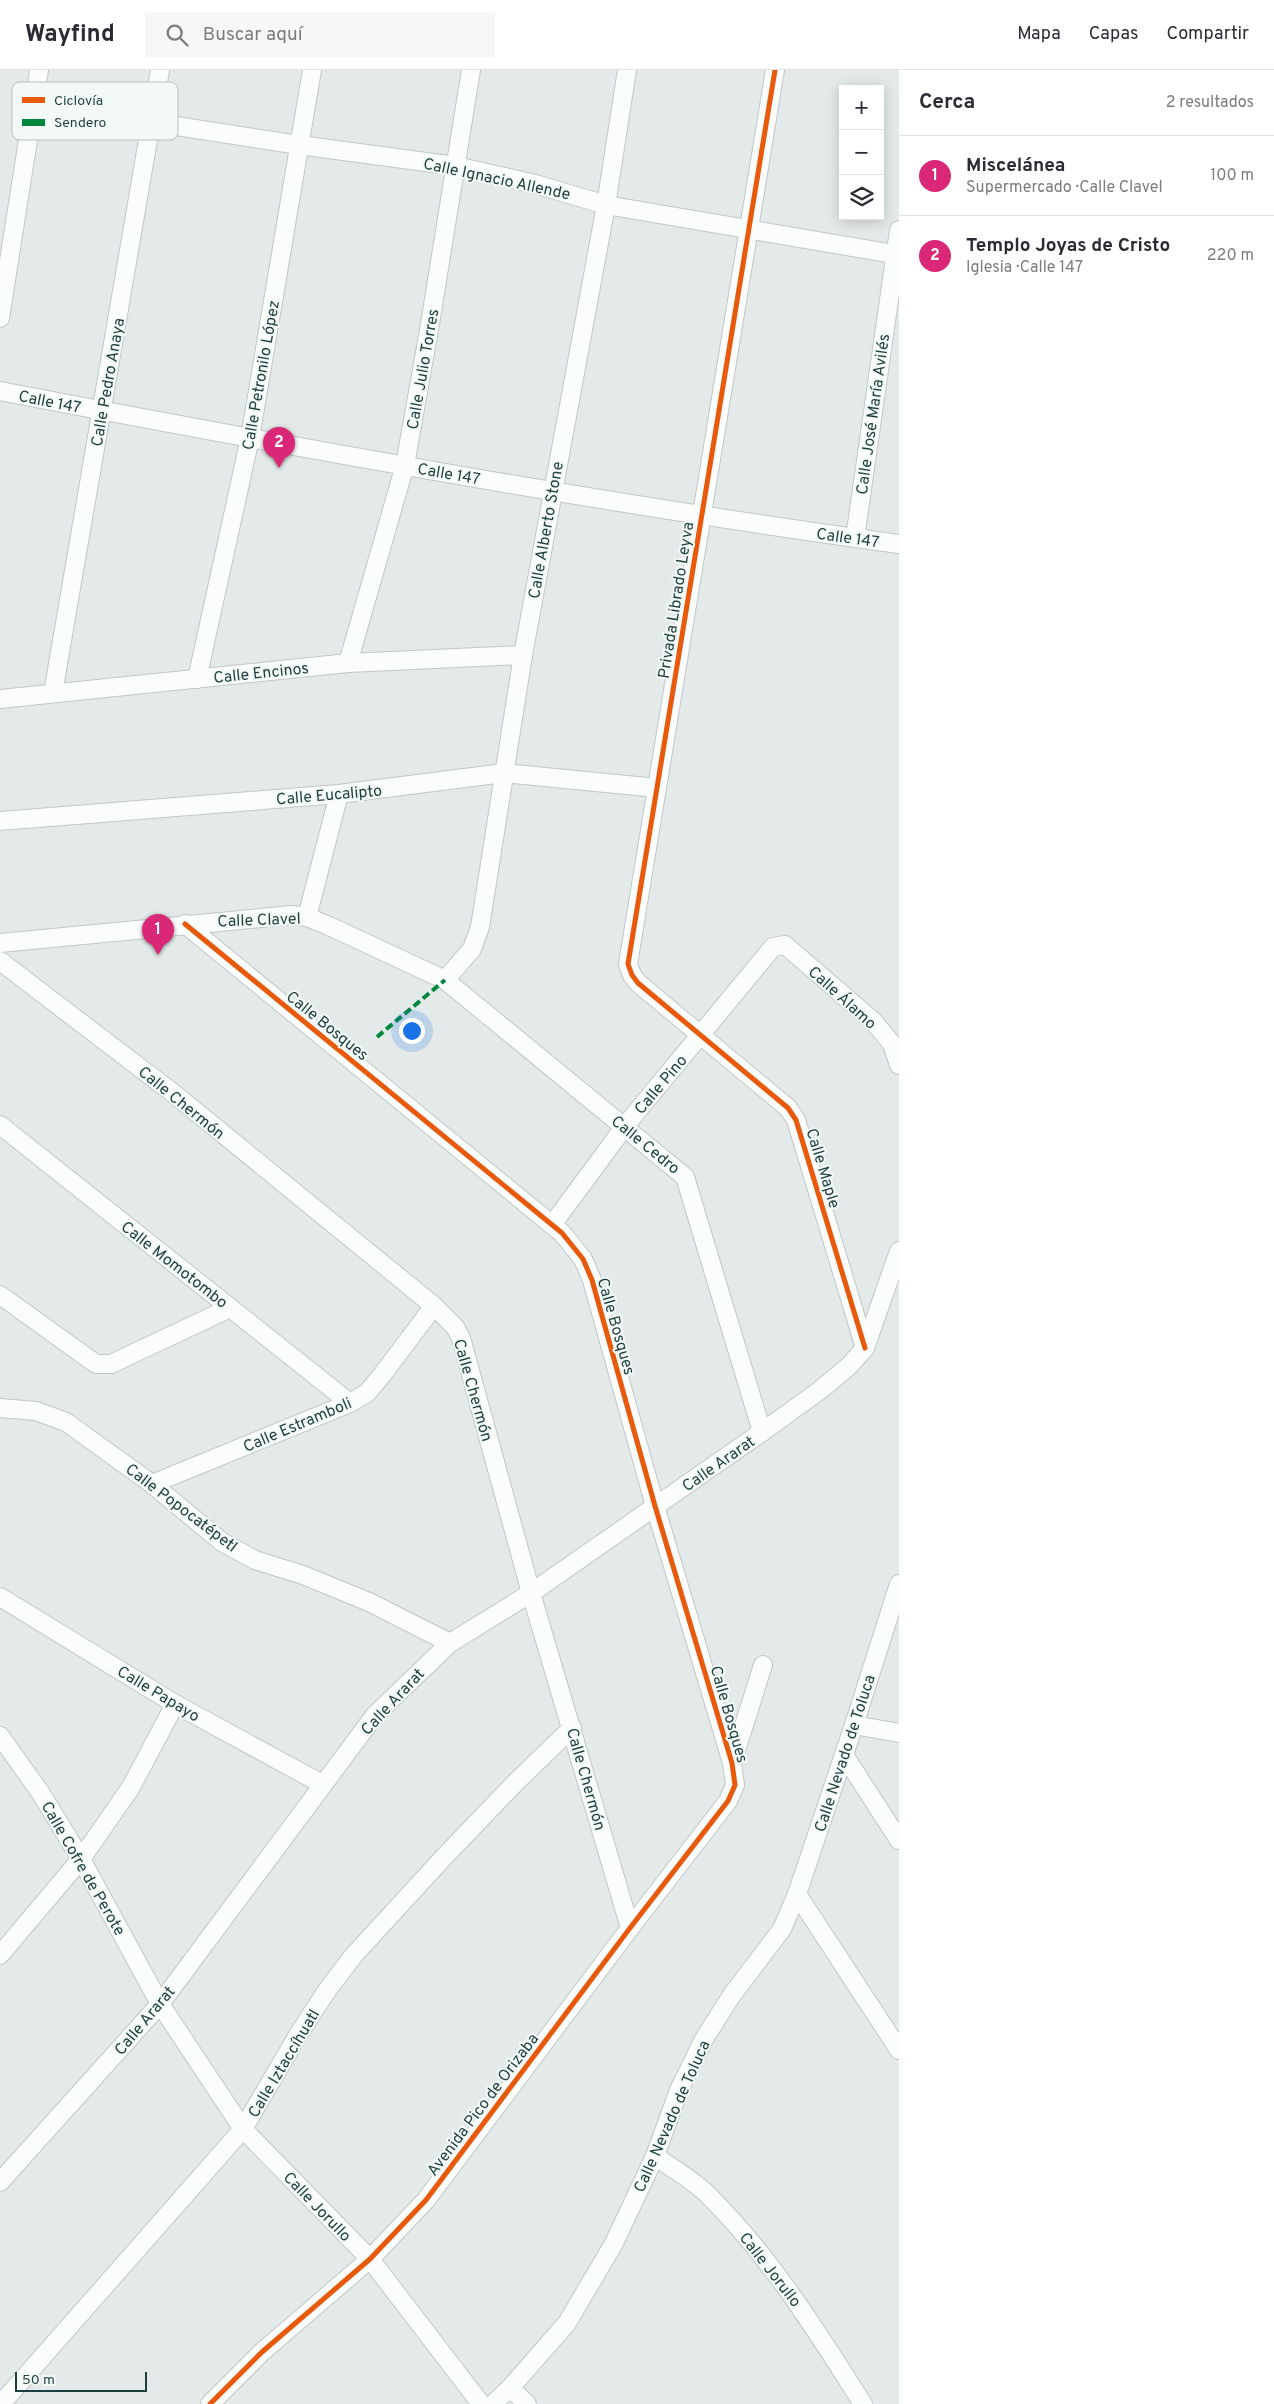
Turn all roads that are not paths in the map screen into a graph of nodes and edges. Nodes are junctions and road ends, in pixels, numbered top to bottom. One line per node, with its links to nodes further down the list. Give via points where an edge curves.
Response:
1 (312, 70): 8 (street, Calle Petronilo López)
2 (471, 70): 9 (street, Calle Julio Torres)
3 (627, 70): 10 (street, Calle Alberto Stone)
4 (775, 70): 11 (street, Privada Librado Leyva)
5 (178, 126): 8 (street, Calle Ignacio Allende)
6 (28, 140): 14 (street)
7 (148, 140): 16 (street, Calle Pedro Anaya)
8 (299, 145): 9 (street, Calle Ignacio Allende); 17 (street, Calle Petronilo López)
9 (456, 166): 10 (street, Calle Ignacio Allende); 18 (street, Calle Julio Torres)
10 (606, 205): 11 (street, Calle Ignacio Allende); 19 (street, Calle Alberto Stone)
11 (749, 228): 13 (street, Calle Ignacio Allende); 20 (street, Privada Librado Leyva)
12 (899, 230): 13 (street, Calle José María Avilés)
13 (896, 255): 21 (street, Calle José María Avilés)
14 (0, 318)
15 (0, 392): 16 (street, Calle 147)
16 (102, 410): 17 (street, Calle 147); 26 (street, Calle Pedro Anaya)
17 (250, 438): 18 (street, Calle 147); 25 (street, Calle Petronilo López)
18 (404, 465): 19 (street, Calle 147); 24 (street, Calle Julio Torres)
19 (552, 491): 20 (street, Calle 147); 23 (street, Calle Alberto Stone)
20 (702, 516): 21 (street, Calle 147); 29 (street, Privada Librado Leyva)
21 (854, 538): 22 (street, Calle 147)
22 (899, 544)
23 (523, 655): 24 (street, Calle Encinos); 28 (street, Calle Alberto Stone)
24 (348, 663): 25 (street, Calle Encinos)
25 (197, 678): 26 (street, Calle Encinos)
26 (52, 693): 27 (street, Calle Encinos)
27 (0, 699)
28 (504, 773): 29 (street, Calle Eucalipto); 30 (street, Calle Eucalipto); 38 (street, Calle Alberto Stone, via 480,927 472,950)
29 (657, 788): 37 (street, Privada Librado Leyva, via 628,964)
30 (339, 794): 31 (street, Calle Eucalipto); 32 (street)
31 (0, 821)
32 (307, 917): 33 (street, Calle Clavel, via 292,915); 38 (street, Calle Clavel)
33 (186, 924): 34 (street, Calle Clavel); 43 (street, Calle Bosques)
34 (0, 943)
35 (773, 946): 39 (street, Calle Pino); 40 (street, Calle Álamo, via 785,945 873,1021 892,1044)
36 (0, 961): 46 (street, Calle Chermón, via 172,1093)
37 (632, 975): 39 (street, Calle Maple)
38 (445, 980): 42 (street, Calle Cedro)
39 (700, 1034): 42 (street, Calle Pino); 48 (street, Calle Maple, via 788,1108 796,1120)
40 (899, 1065)
41 (0, 1126): 47 (street, Calle Momotombo)
42 (625, 1126): 43 (street, Calle Pino); 51 (street, Calle Cedro, via 685,1176)
43 (552, 1224): 53 (street, Calle Bosques, via 574,1245 592,1280)
44 (899, 1250): 48 (street)
45 (0, 1295): 47 (street, via 96,1364 111,1364)
46 (434, 1306): 49 (street, Calle Estramboli, via 367,1393); 55 (street, Calle Chermón, via 455,1327 461,1338)
47 (230, 1308): 49 (street, Calle Momotombo)
48 (865, 1348): 51 (street, Calle Ararat, via 819,1391)
49 (350, 1403): 52 (street, Calle Estramboli)
50 (0, 1408): 52 (street, Calle Popocatépetl, via 36,1411 66,1422)
51 (762, 1432): 53 (street, Calle Ararat)
52 (152, 1484): 57 (street, Calle Popocatépetl, via 222,1542 256,1560 369,1602)
53 (655, 1506): 55 (street, Calle Ararat); 65 (street, Calle Bosques)
54 (899, 1584): 60 (street, Calle Nevado de Toluca)
55 (531, 1592): 57 (street, Calle Ararat); 61 (street, Calle Chermón)
56 (0, 1597): 59 (street, Calle Papayo)
57 (450, 1643): 66 (street, Calle Ararat, via 375,1715)
58 (763, 1665): 65 (street)
59 (175, 1704): 66 (street, Calle Papayo); 69 (street, via 131,1787)
60 (854, 1726): 62 (street); 64 (street, Calle Nevado de Toluca)
61 (572, 1728): 71 (street, Calle Chermón); 75 (street, Calle Iztaccíhuatl, via 450,1850 354,1954 298,2035)
62 (899, 1733)
63 (0, 1736): 69 (street, Calle Cofre de Perote, via 40,1792)
64 (844, 1755): 68 (street); 70 (street, Calle Nevado de Toluca)
65 (732, 1763): 67 (street, Calle Bosques)
66 (322, 1784): 73 (street, Calle Ararat)
67 (735, 1785): 71 (street, Avenida Pico de Orizaba, via 728,1801)
68 (899, 1840)
69 (81, 1859): 72 (street); 73 (street, Calle Cofre de Perote)
70 (797, 1894): 74 (street); 76 (street, Calle Nevado de Toluca, via 782,1929 732,1995 704,2039 679,2090)
71 (630, 1928): 78 (street, Avenida Pico de Orizaba, via 426,2200)
72 (0, 1955)
73 (160, 2004): 75 (street, Calle Jorullo); 77 (street, Calle Ararat)
74 (899, 2050)
75 (243, 2129): 78 (street, Calle Jorullo); 80 (street, Calle Iztaccíhuatl)
76 (654, 2156): 79 (street, Calle Nevado de Toluca, via 613,2245 567,2323); 85 (street, Calle Jorullo, via 706,2192 752,2244 800,2304)
77 (0, 2182)
78 (370, 2258): 81 (street, Avenida Pico de Orizaba, via 262,2352); 82 (street, Calle Jorullo)
79 (510, 2388): 83 (street, Calle Nevado de Toluca); 84 (street)
80 (1, 2404)
81 (210, 2404)
82 (481, 2404)
83 (492, 2404)
84 (527, 2404)
85 (863, 2404)

